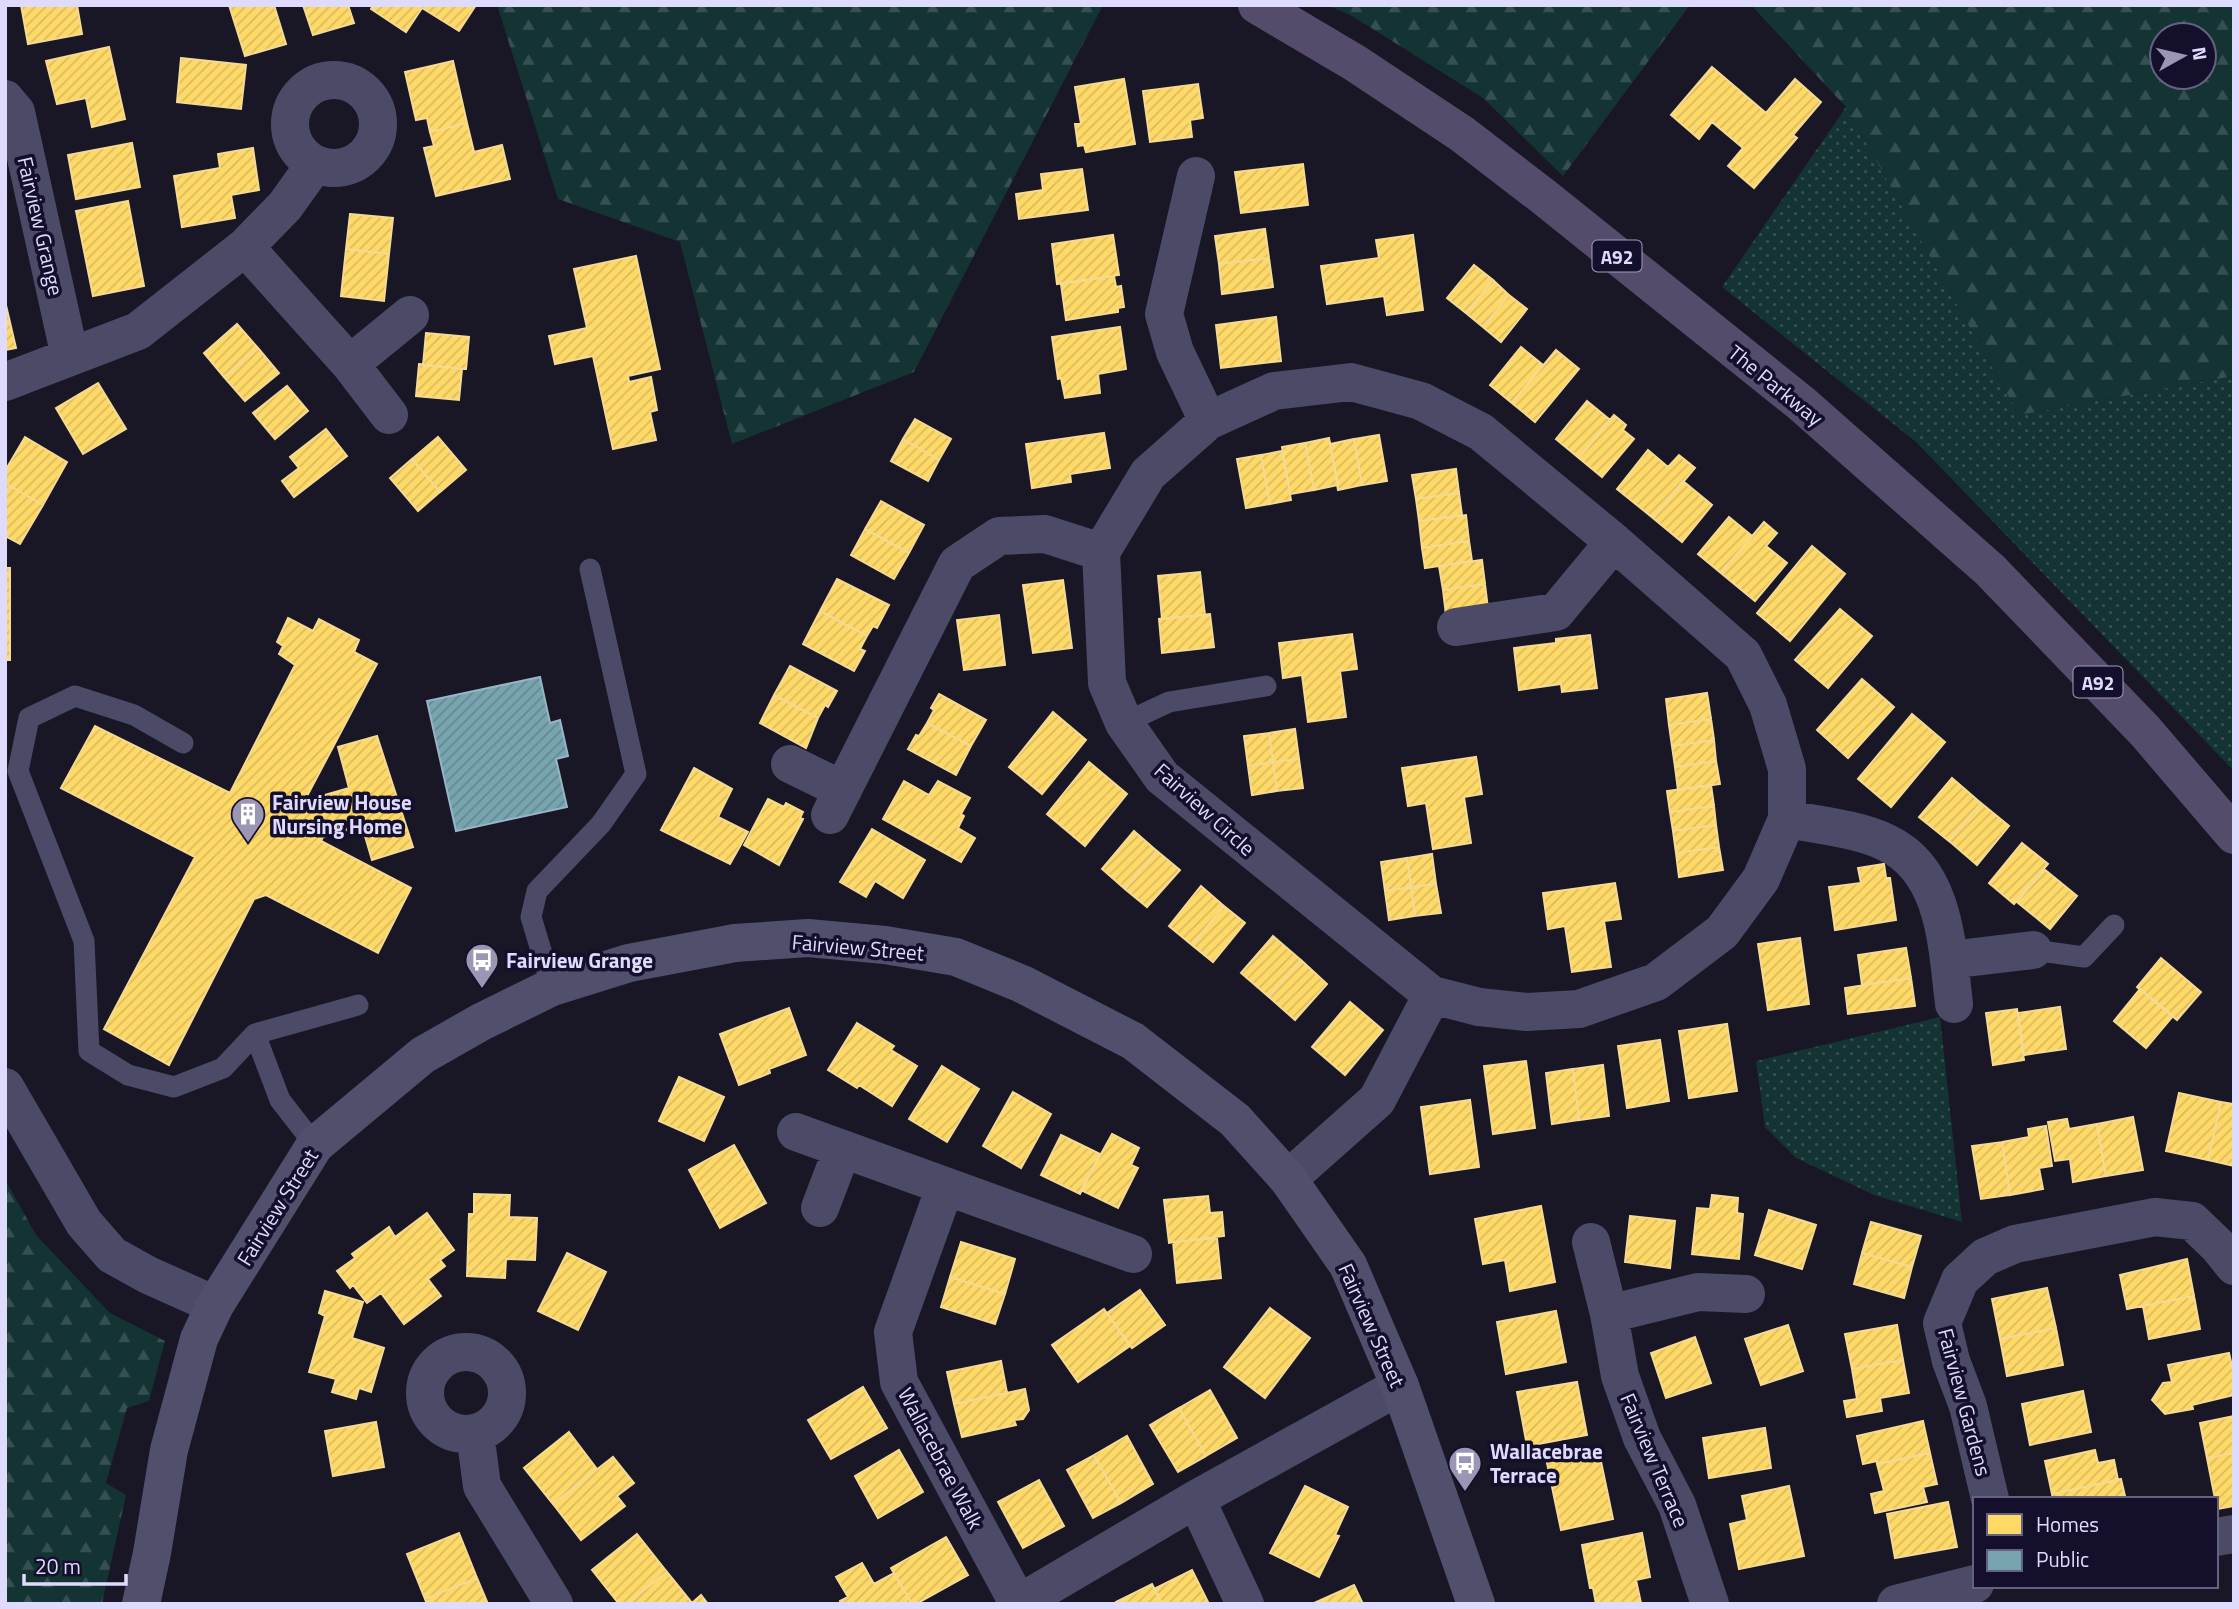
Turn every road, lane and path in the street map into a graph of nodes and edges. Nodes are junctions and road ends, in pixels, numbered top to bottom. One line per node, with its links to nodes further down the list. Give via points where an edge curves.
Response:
1 (1257, 5): 21 (main road, The Parkway / A92, via 1462,134 1801,404 1990,570 2145,731)
2 (5, 99): 7 (street, Fairview Grange, via 16,113)
3 (315, 164): 5 (street, via 285,206)
4 (1196, 176): 11 (street, via 1164,314 1175,352)
5 (245, 247): 7 (street, via 138,331); 8 (street)
6 (410, 314): 8 (street)
7 (70, 357): 9 (street)
8 (350, 364): 10 (street)
9 (5, 382)
10 (390, 415)
11 (1208, 421): 12 (street, Fairview Circle, via 1274,391 1351,382 1421,401 1481,432); 13 (street, Fairview Circle, via 1149,474)
12 (1614, 542): 15 (street, via 1556,612); 20 (street, Fairview Circle, via 1743,655 1768,705 1787,769)
13 (1101, 552): 17 (street, Fairview Circle, via 1107,684); 19 (street, via 1045,534 999,536 957,564 836,802)
14 (590, 569): 25 (lane, via 636,774 601,824 537,891 531,917)
15 (1456, 627)
16 (1266, 686): 17 (lane, via 1169,702)
17 (1124, 723): 26 (street, Fairview Circle, via 1163,777)
18 (183, 743): 29 (lane, via 134,715 75,696 29,719 18,771 84,941 89,1051 128,1075 174,1087 223,1068)
19 (790, 764)
20 (1787, 819): 24 (street, via 1886,842 1912,858 1940,912); 26 (street, Fairview Circle, via 1761,879 1722,932 1656,982 1579,1009 1553,1011 1479,1007)
21 (2234, 835)
22 (2114, 925): 23 (lane, via 2084,957)
23 (2033, 950): 24 (street)
24 (1949, 960): 27 (street)
25 (552, 987): 32 (street, Fairview Street, via 423,1055); 34 (street, Fairview Street, via 629,964 735,943 807,938 956,957 1022,984 1133,1041 1235,1120)
26 (1432, 996): 34 (street, via 1377,1100)
27 (1954, 1004)
28 (358, 1005): 29 (lane)
29 (255, 1034): 32 (lane, via 280,1100)
30 (5, 1087): 41 (street, via 84,1223 112,1255)
31 (796, 1132): 33 (street)
32 (315, 1145): 41 (street, Fairview Street)
33 (842, 1150): 35 (street); 36 (street)
34 (1287, 1179): 43 (street, Fairview Street, via 1348,1265)
35 (945, 1187): 38 (street); 48 (street, Wallacebrae Walk, via 893,1332 899,1382)
36 (820, 1208)
37 (1591, 1242): 42 (street, Fairview Terrace)
38 (1132, 1254)
39 (2234, 1266): 45 (street, Fairview Gardens, via 2192,1221 2155,1217 2015,1244 1985,1257 1961,1280 1942,1323)
40 (1746, 1294): 42 (street, via 1698,1292)
41 (215, 1305): 49 (street, Fairview Street, via 199,1339 169,1450)
42 (1609, 1314): 53 (street, Fairview Terrace, via 1624,1388 1642,1438 1677,1504)
43 (1400, 1386): 46 (street); 52 (street, Fairview Street)
44 (475, 1433): 50 (street, via 482,1486)
45 (1990, 1497)
46 (1196, 1499): 48 (street); 51 (street)
47 (1973, 1585): 54 (street)
48 (1018, 1603)
49 (141, 1604)
50 (554, 1604)
51 (1245, 1604)
52 (1476, 1604)
53 (1710, 1604)
54 (1896, 1604)

